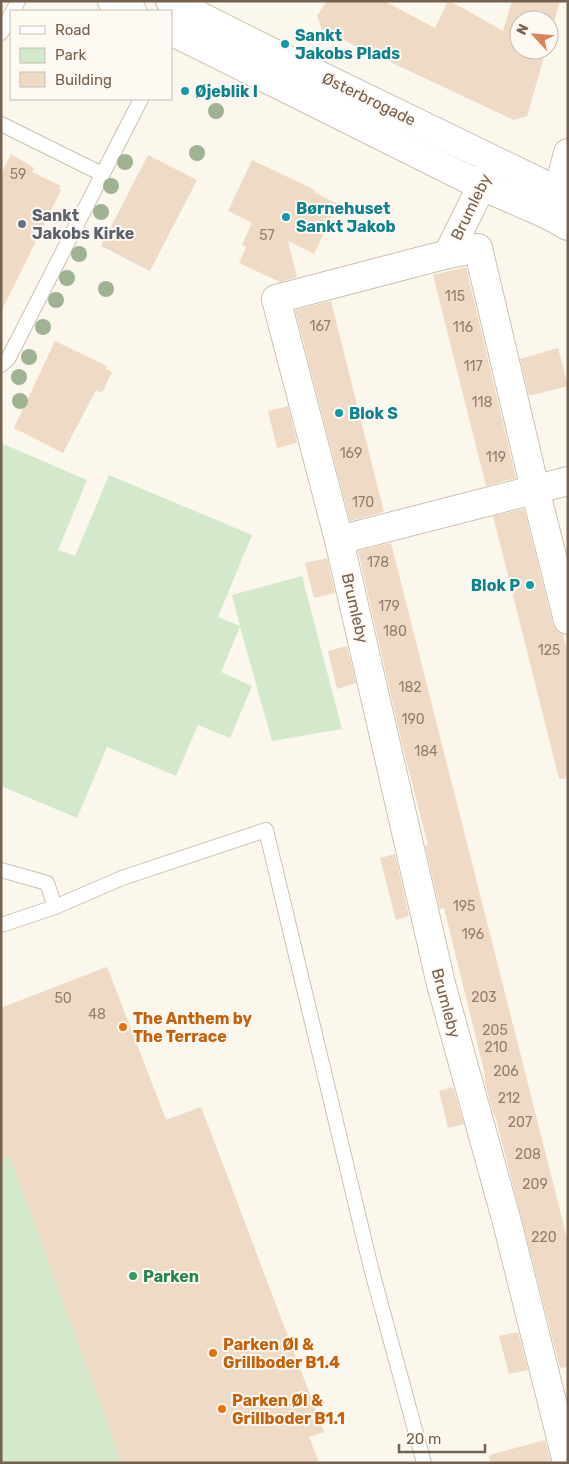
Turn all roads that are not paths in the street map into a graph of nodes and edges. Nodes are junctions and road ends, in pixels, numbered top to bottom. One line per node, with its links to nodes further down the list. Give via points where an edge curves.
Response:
1 (112, 1): 2 (street)
2 (130, 10)
3 (10, 17): 5 (lane)
4 (175, 22): 9 (street, Østerbrogade); 11 (street, Østerbrogade)
5 (1, 33)
6 (140, 100): 10 (lane)
7 (1, 124): 10 (lane)
8 (568, 153): 12 (street)
9 (494, 160): 11 (street, Brumleby); 12 (street, Østerbrogade)
10 (102, 174): 14 (lane, via 8,359)
11 (482, 186): 12 (street, Østerbrogade); 13 (street, Brumleby)
12 (560, 207)
13 (448, 254): 16 (street, Brumleby, via 478,248); 17 (street, Brumleby, via 276,300)
14 (1, 365)
15 (568, 481): 16 (street)
16 (534, 489): 17 (street); 18 (street, Brumleby)
17 (339, 540): 22 (street, Brumleby, via 440,984 507,1222)
18 (568, 620)
19 (1, 870): 20 (lane, via 47,883)
20 (55, 907): 21 (lane); 23 (lane, via 122,878 266,830 371,1268)
21 (1, 925)
22 (567, 1462)
23 (424, 1463)

